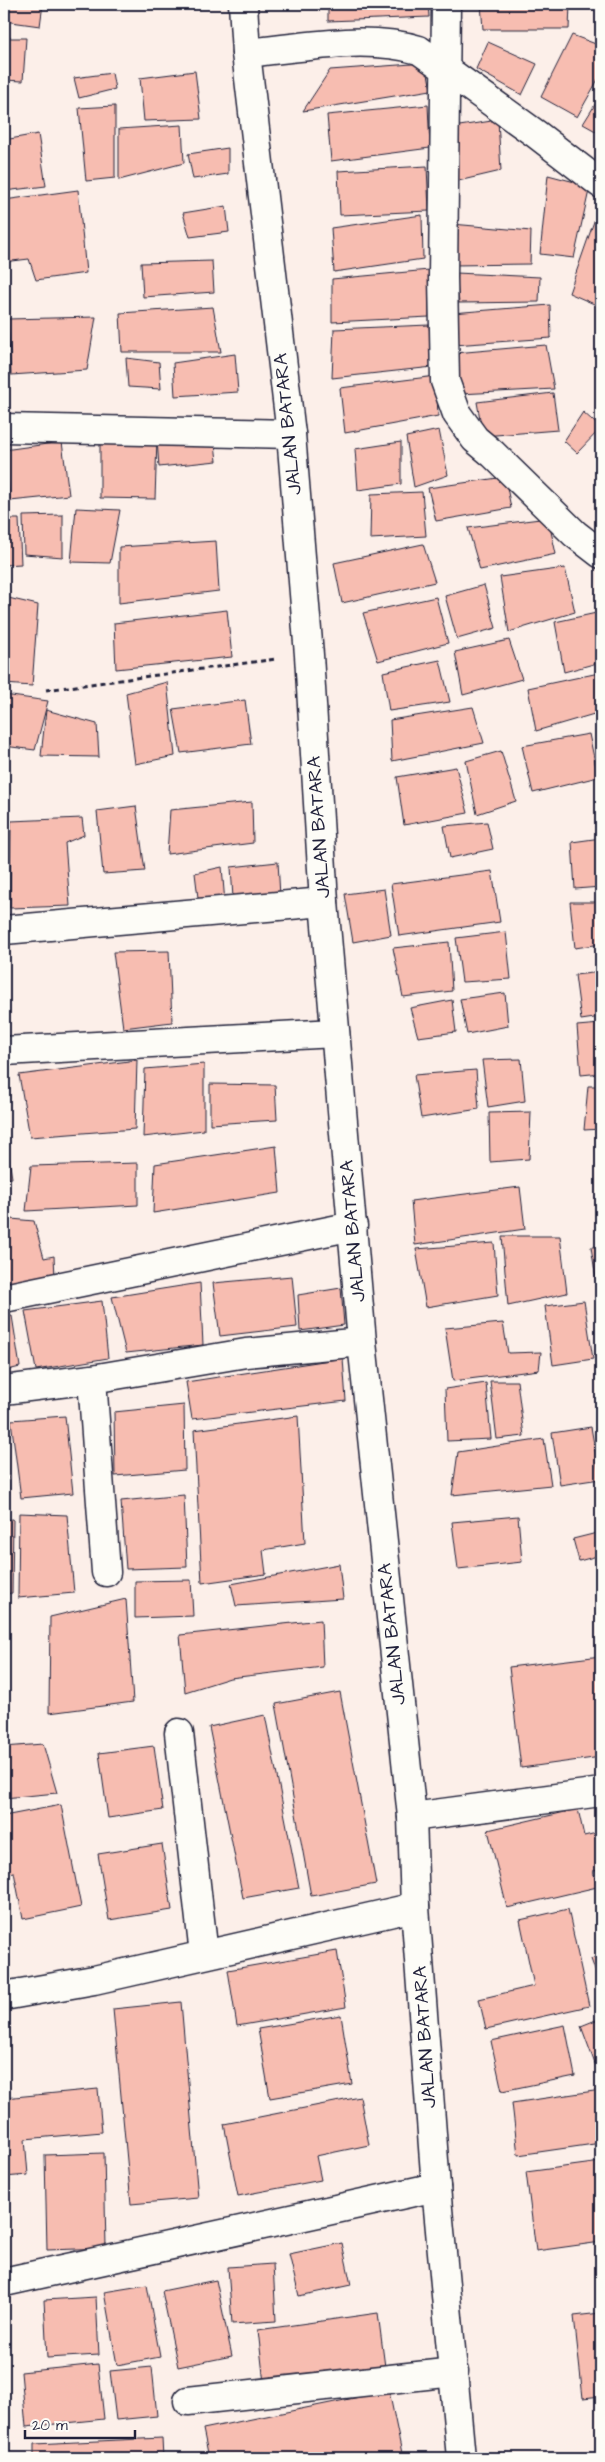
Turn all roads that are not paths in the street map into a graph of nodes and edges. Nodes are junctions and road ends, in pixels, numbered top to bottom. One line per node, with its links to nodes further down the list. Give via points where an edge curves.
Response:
1 (243, 4): 3 (street, JALAN BATARA)
2 (446, 4): 4 (street)
3 (246, 53): 4 (street, via 374,42 400,44 419,50); 7 (street, JALAN BATARA)
4 (446, 71): 5 (street); 8 (street, via 445,381 458,414 475,439 575,534)
5 (601, 184)
6 (4, 428): 7 (street)
7 (291, 434): 9 (street, JALAN BATARA)
8 (601, 554)
9 (324, 902): 10 (street); 11 (street, JALAN BATARA)
10 (4, 930)
11 (335, 1033): 12 (street); 13 (street, JALAN BATARA)
12 (4, 1051)
13 (352, 1226): 14 (street); 15 (street, JALAN BATARA)
14 (4, 1298)
15 (362, 1342): 16 (street, via 246,1353); 21 (street, JALAN BATARA)
16 (92, 1379): 17 (street); 18 (street)
17 (4, 1390)
18 (106, 1572)
19 (179, 1733): 23 (street)
20 (601, 1792): 21 (street)
21 (412, 1817): 22 (street, JALAN BATARA)
22 (415, 1908): 23 (street); 25 (street, JALAN BATARA)
23 (204, 1955): 24 (street)
24 (4, 1996)
25 (436, 2187): 26 (street); 27 (street, JALAN BATARA)
26 (4, 2282)
27 (454, 2372): 28 (street); 29 (street, JALAN BATARA)
28 (188, 2402)
29 (460, 2458)

